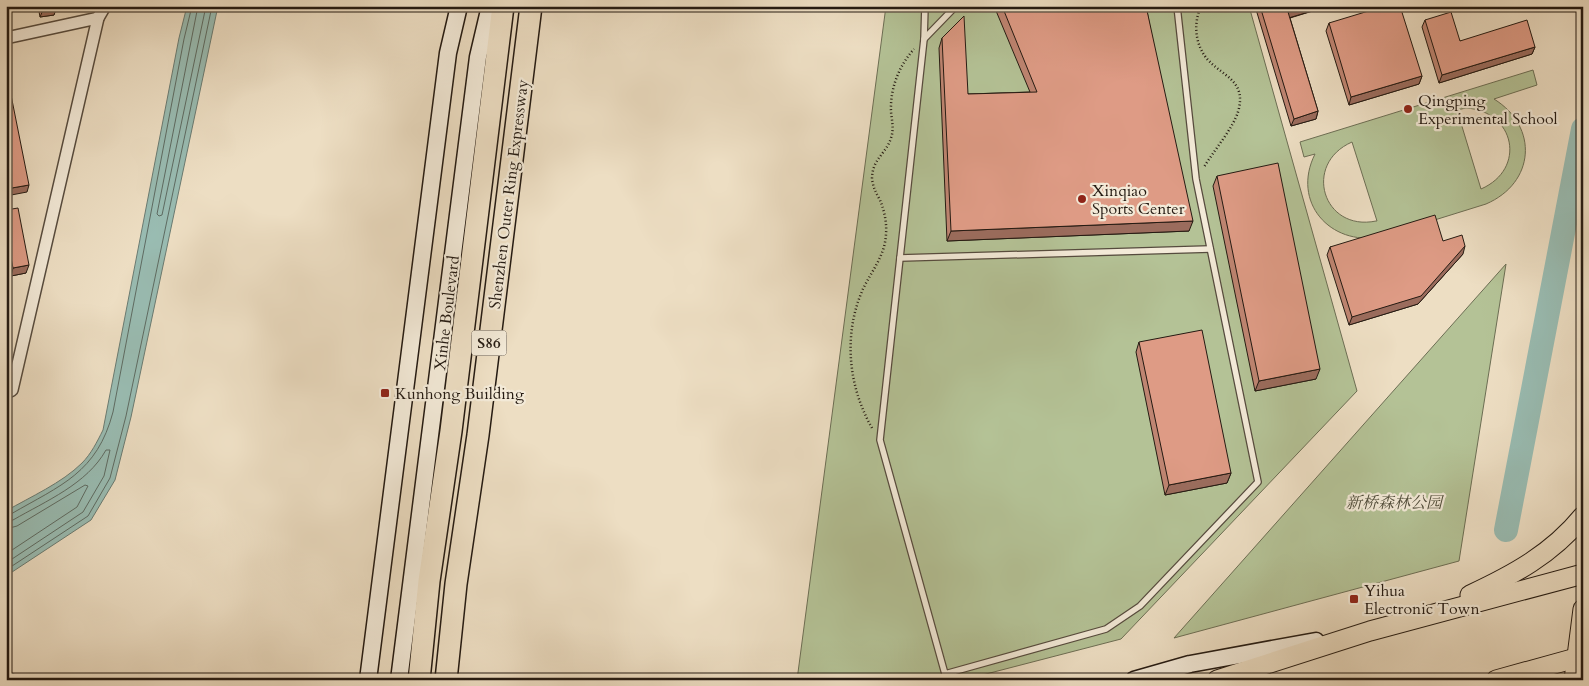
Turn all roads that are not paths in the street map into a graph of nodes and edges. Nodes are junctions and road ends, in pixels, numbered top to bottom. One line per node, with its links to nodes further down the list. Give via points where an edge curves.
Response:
1 (104, 6): 9 (street)
2 (459, 6): 22 (main road, Xinhe Boulevard, via 448,54)
3 (490, 6): 23 (main road, Xinhe Boulevard, via 478,57)
4 (503, 6): 24 (highway, Shenzhen Outer Ring Expressway / S86)
5 (531, 6): 25 (highway, Shenzhen Outer Ring Expressway / S86)
6 (925, 6): 11 (lane)
7 (956, 6): 11 (lane)
8 (1178, 6): 12 (lane, via 1196,179)
9 (98, 18): 10 (street); 15 (street)
10 (6, 38)
11 (924, 39): 13 (lane)
12 (1210, 249): 13 (lane); 13 (lane, via 1258,482 1140,606 1106,629 945,674 880,440)
13 (900, 258)
14 (6, 359): 15 (street)
15 (9, 392)
16 (1583, 516): 19 (main road, via 1550,550 1525,567)
17 (1583, 574): 19 (main road)
18 (1583, 609): 21 (main road)
19 (1426, 616): 20 (main road)
20 (1370, 631): 26 (main road, via 1190,664); 27 (main road)
21 (1579, 657): 28 (main road); 29 (main road)
22 (368, 680)
23 (399, 680)
24 (419, 680)
25 (446, 680)
26 (1134, 680)
27 (1217, 680)
28 (1496, 680)
29 (1574, 680)

